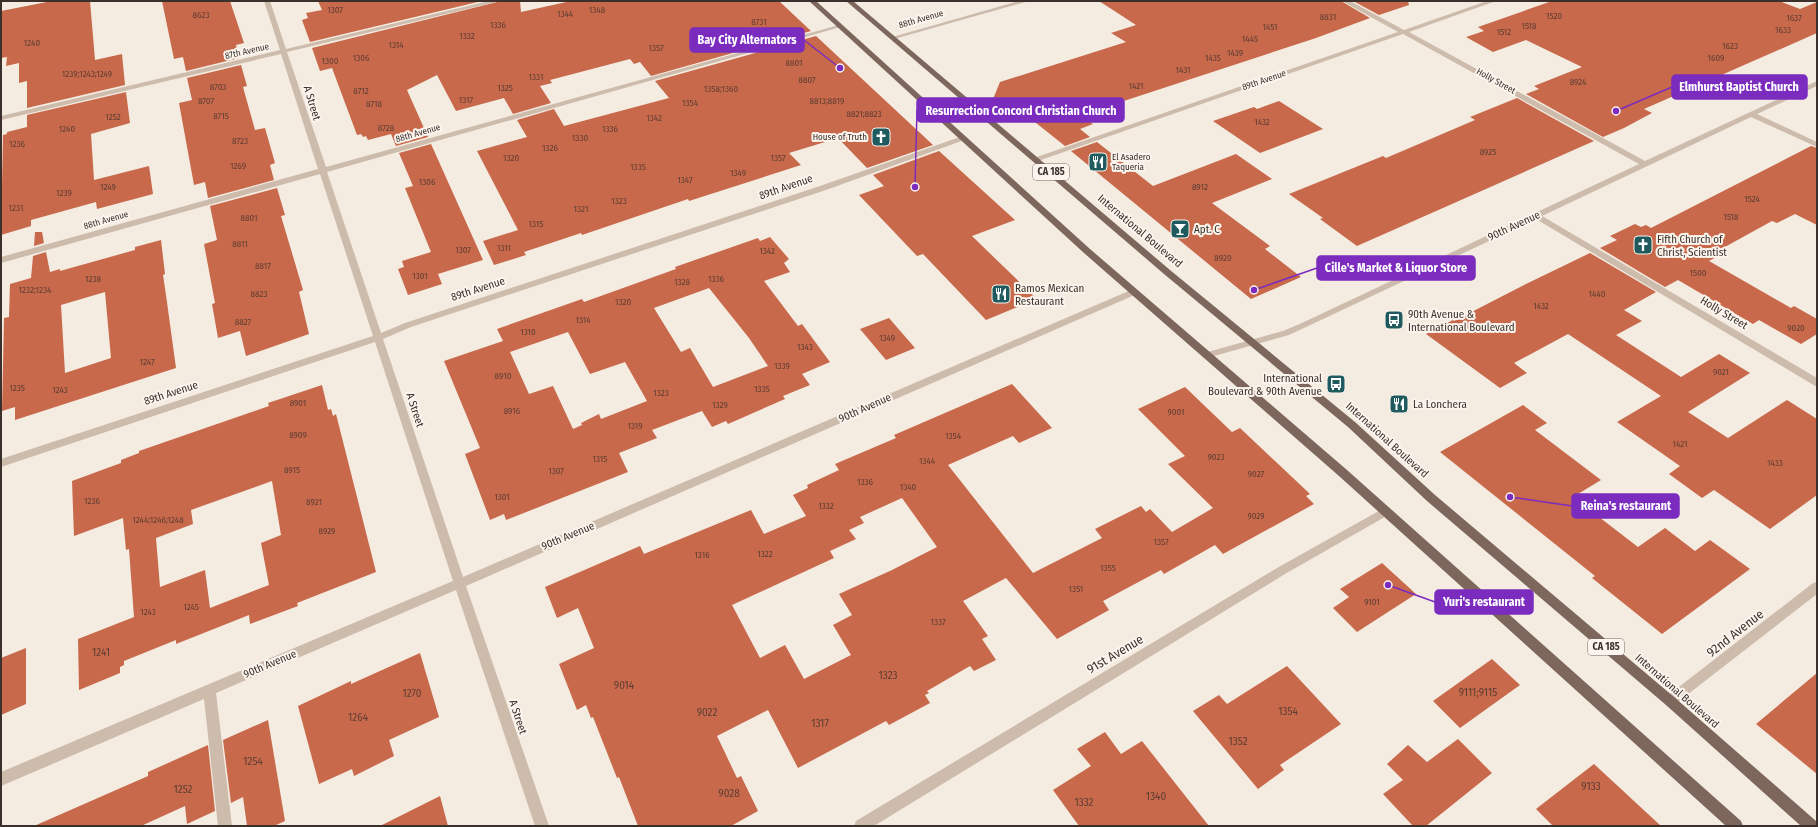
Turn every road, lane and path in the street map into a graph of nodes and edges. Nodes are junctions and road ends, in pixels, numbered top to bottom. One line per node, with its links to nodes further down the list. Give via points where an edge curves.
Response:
1 (267, 1): 11 (street, A Street)
2 (497, 1): 11 (street, 87th Avenue)
3 (812, 1): 8 (main road, CA 185)
4 (850, 1): 10 (main road, International Boulevard / CA 185)
5 (1026, 1): 10 (street, 88th Avenue)
6 (1345, 1): 9 (street, Holly Street)
7 (1493, 1): 9 (street, 89th Avenue)
8 (841, 26): 15 (main road, CA 185); 19 (street, 88th Avenue)
9 (1404, 32): 17 (street, 89th Avenue); 18 (street, Holly Street)
10 (892, 38): 17 (main road, International Boulevard / CA 185)
11 (285, 51): 14 (street, 87th Avenue); 19 (street, A Street)
12 (1817, 83): 13 (street, 90th Avenue)
13 (1750, 114): 16 (street); 18 (street, 90th Avenue)
14 (1, 118)
15 (963, 139): 22 (main road, CA 185); 23 (street, 89th Avenue, via 408,325)
16 (1817, 145)
17 (1035, 159): 24 (main road, International Boulevard / CA 185)
18 (1645, 164): 20 (street, 90th Avenue)
19 (322, 170): 21 (street, 88th Avenue); 23 (street, A Street)
20 (1536, 216): 24 (street, 90th Avenue, via 1304,325); 26 (street, Holly Street)
21 (1, 260)
22 (1134, 292): 25 (main road, CA 185); 29 (street, 90th Avenue)
23 (379, 337): 27 (street, 89th Avenue); 29 (street, A Street)
24 (1253, 342): 25 (street, 90th Avenue); 32 (main road, International Boulevard / CA 185, via 1401,468 1431,498)
25 (1207, 355): 28 (main road, CA 185)
26 (1817, 383)
27 (1, 463)
28 (1386, 511): 36 (street, 91st Avenue, via 1281,571); 37 (main road, CA 185)
29 (460, 583): 31 (street, 90th Avenue); 35 (street, A Street)
30 (1817, 587): 32 (street, 92nd Avenue)
31 (209, 690): 33 (street, 90th Avenue); 34 (street)
32 (1670, 701): 38 (main road, International Boulevard / CA 185)
33 (1, 779)
34 (225, 826)
35 (542, 826)
36 (861, 826)
37 (1736, 826)
38 (1812, 826)

